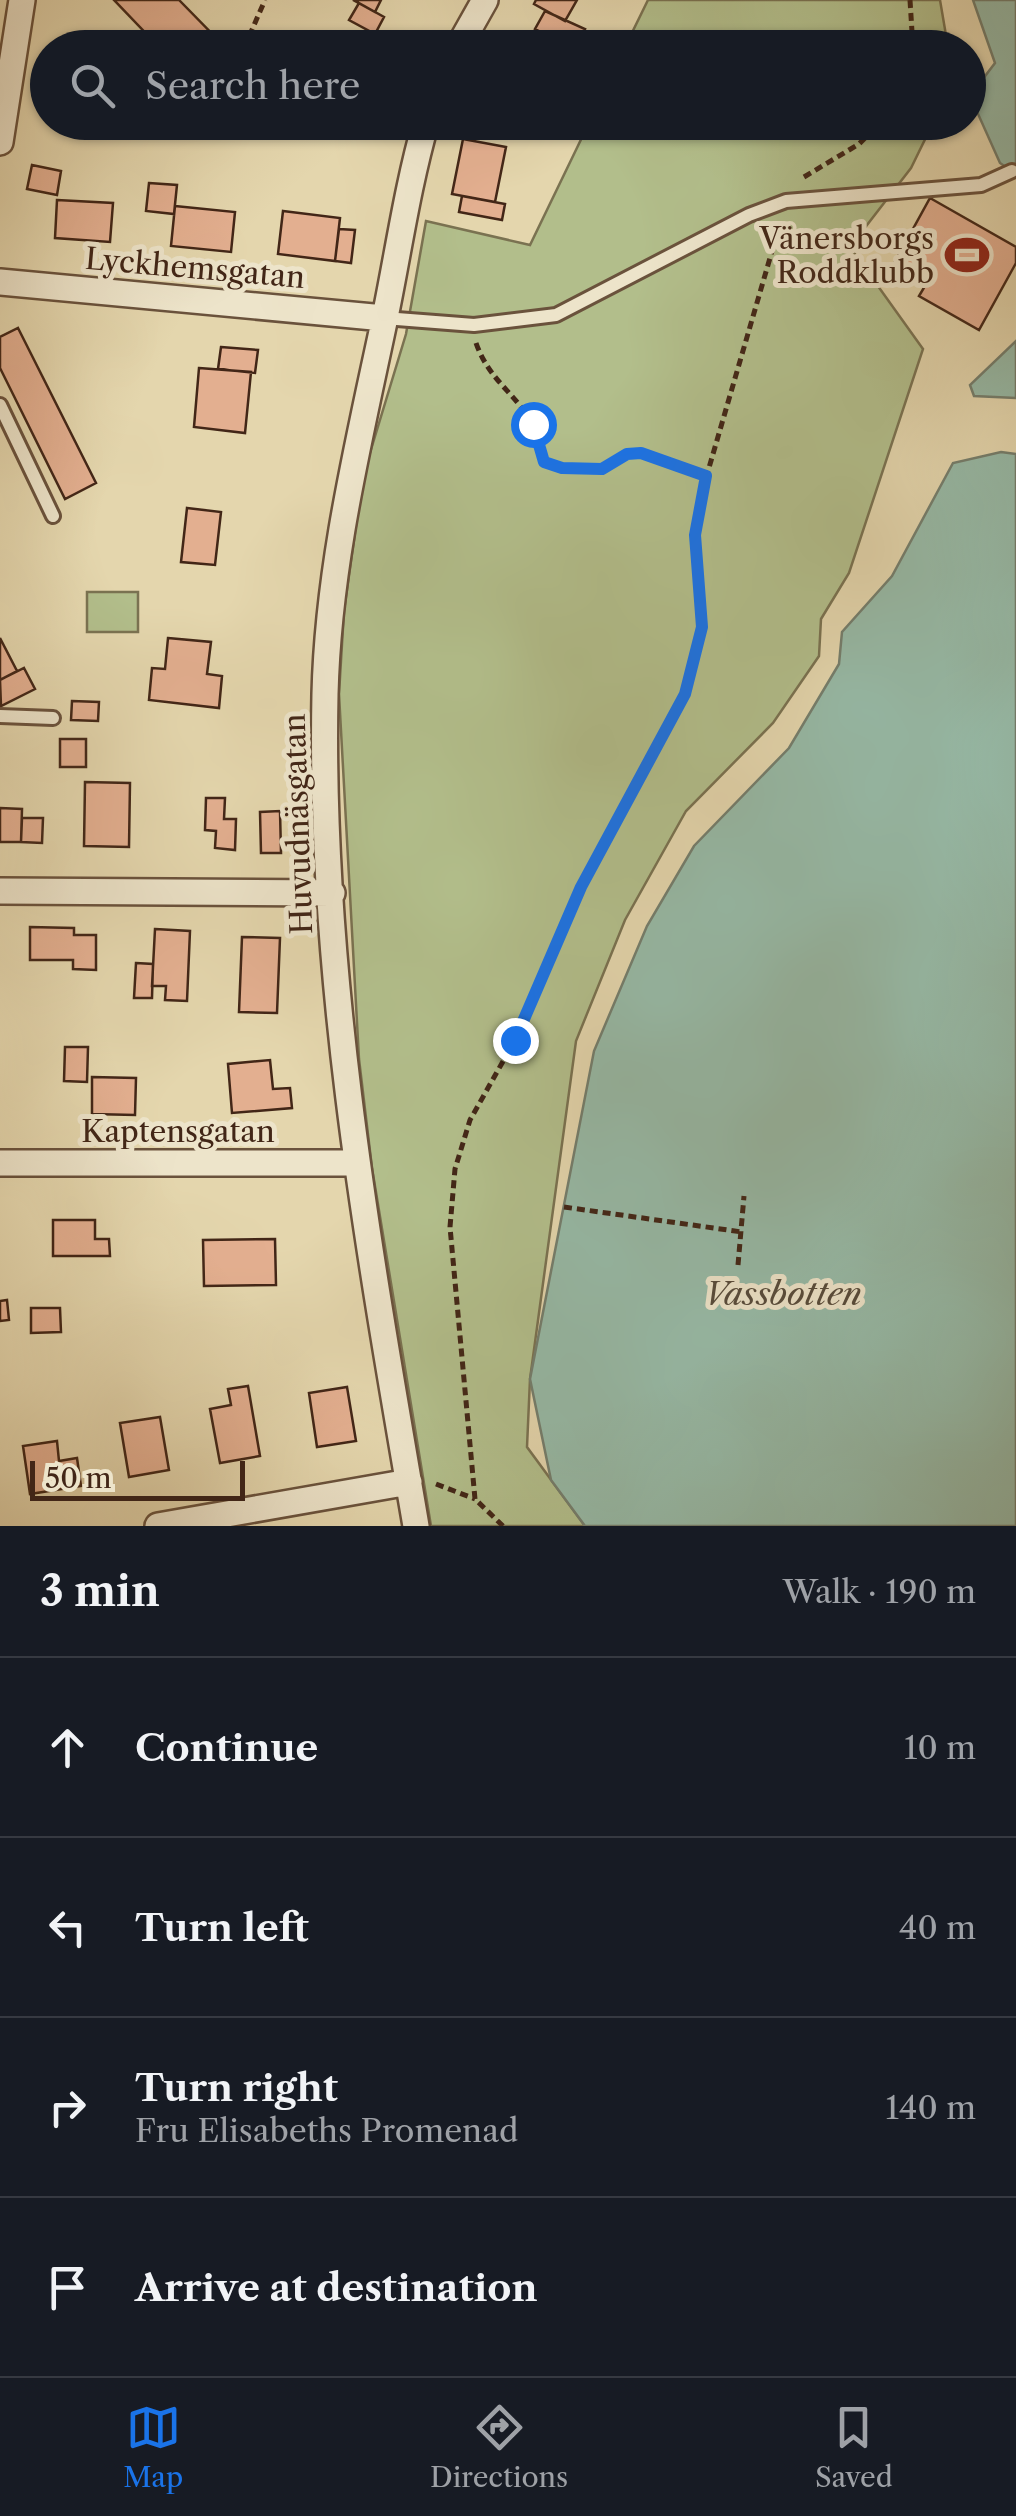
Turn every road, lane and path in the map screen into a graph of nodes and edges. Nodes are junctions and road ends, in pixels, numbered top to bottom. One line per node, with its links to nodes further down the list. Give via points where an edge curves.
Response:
1 (22, 0): 10 (street)
2 (265, 0): 5 (path)
3 (484, 0): 6 (street)
4 (910, 0): 7 (path)
5 (252, 30)
6 (468, 30)
7 (912, 30)
8 (421, 140): 14 (street, Huvudnäsgatan)
9 (863, 140): 12 (path, via 811,171)
10 (0, 142)
11 (1012, 171): 12 (lane, via 981,186)
12 (786, 201): 15 (lane, via 556,316); 17 (path)
13 (0, 282): 14 (street, Lyckhemsgatan)
14 (384, 318): 15 (lane); 22 (street, Huvudnäsgatan, via 351,473 332,609 325,748)
15 (474, 325): 17 (path, via 483,363 533,424 544,462 602,469 641,453)
16 (0, 405): 18 (lane)
17 (706, 476): 30 (path, via 695,535 702,627 685,694 581,887 515,1040 470,1120 455,1168 450,1226)
18 (53, 516)
19 (0, 716): 20 (lane)
20 (53, 718)
21 (0, 891): 22 (street)
22 (332, 894): 24 (street, Huvudnäsgatan)
23 (0, 1163): 24 (street, Kaptensgatan)
24 (356, 1163): 29 (street, Huvudnäsgatan)
25 (744, 1196): 27 (path)
26 (564, 1207): 27 (path)
27 (742, 1232): 28 (path)
28 (738, 1266)
29 (409, 1482): 30 (path, via 429,1482); 31 (street); 32 (street, Huvudnäsgatan)
30 (475, 1500): 33 (path)
31 (158, 1526)
32 (416, 1526)
33 (504, 1526)

